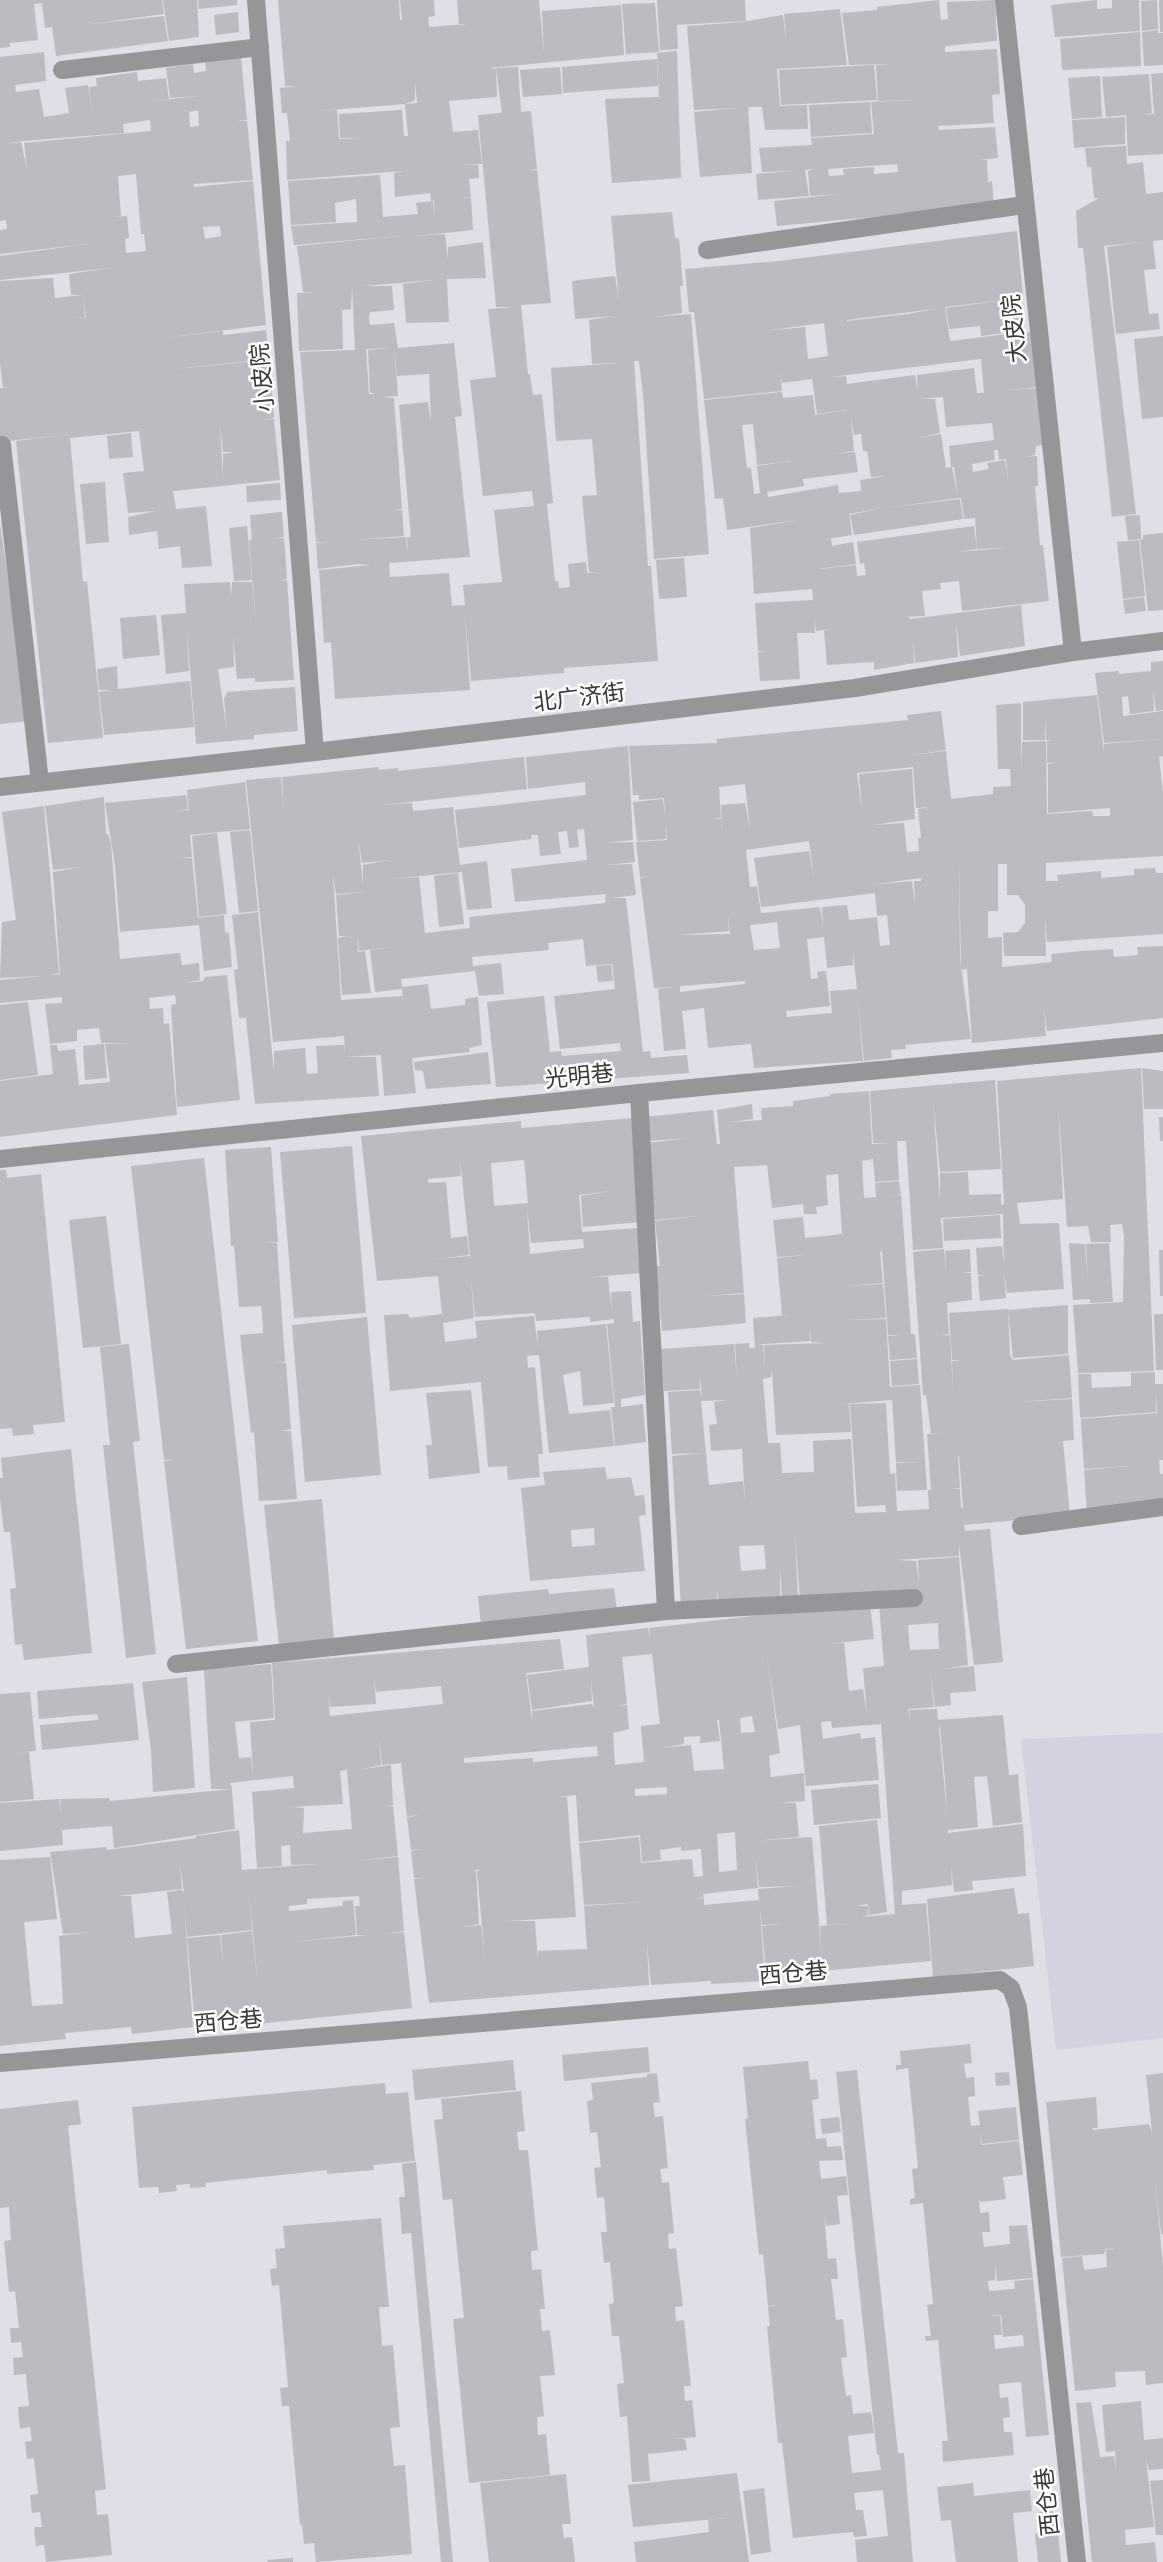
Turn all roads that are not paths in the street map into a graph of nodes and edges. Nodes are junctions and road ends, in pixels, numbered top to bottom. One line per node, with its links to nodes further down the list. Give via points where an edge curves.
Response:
1 (256, 0): 3 (street, 小皮院)
2 (1004, 0): 5 (street, 大皮院)
3 (260, 47): 4 (street); 10 (street, 小皮院)
4 (62, 70)
5 (1024, 205): 6 (street); 9 (street, 大皮院)
6 (708, 250)
7 (2, 445): 11 (street)
8 (1163, 641): 9 (street, 北广济街)
9 (1073, 652): 10 (street, 北广济街, via 855,688)
10 (316, 752): 11 (street, 北广济街)
11 (40, 782): 12 (street, 北广济街)
12 (0, 787)
13 (1163, 1043): 14 (street, 光明巷)
14 (639, 1093): 15 (street, 光明巷); 19 (street)
15 (0, 1159)
16 (1163, 1507): 17 (street)
17 (1021, 1526)
18 (914, 1598): 19 (street)
19 (666, 1611): 20 (street)
20 (176, 1664)
21 (0, 2063): 22 (street, 西仓巷, via 1000,1980 1011,1988 1018,2007)
22 (1077, 2562)

